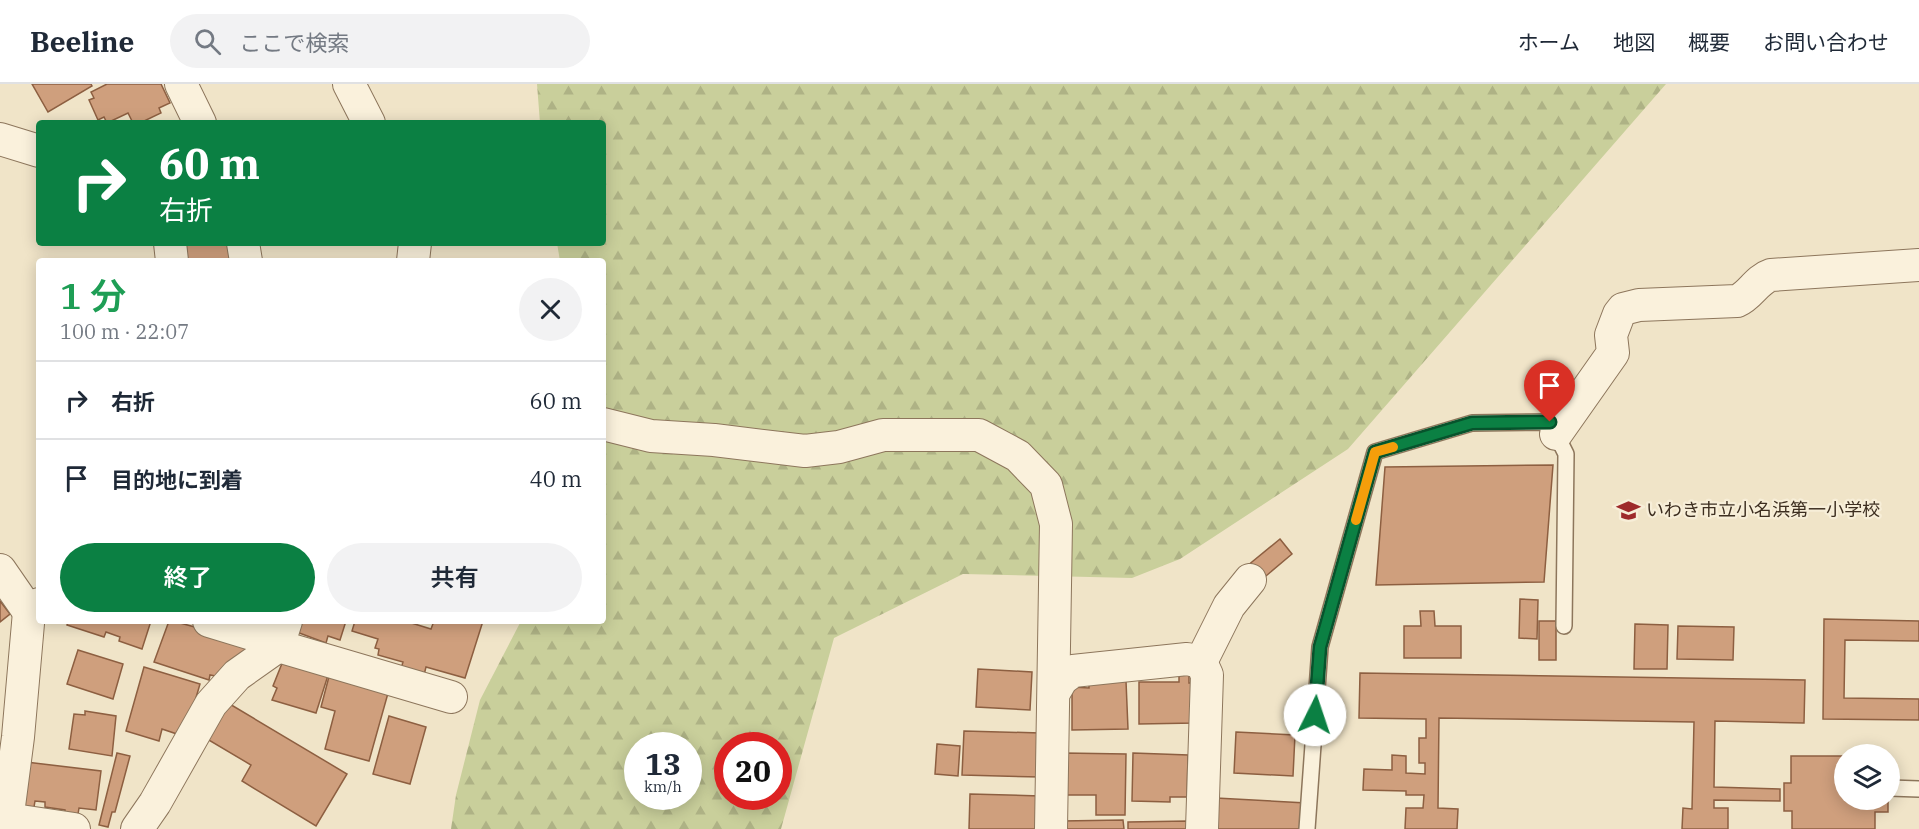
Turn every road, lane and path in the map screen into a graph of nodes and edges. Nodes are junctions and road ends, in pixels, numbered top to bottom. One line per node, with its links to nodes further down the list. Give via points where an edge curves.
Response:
1 (181, 84): 3 (street)
2 (349, 84): 4 (street)
3 (199, 120)
4 (367, 120)
5 (0, 139): 6 (street)
6 (36, 150)
7 (1919, 265): 9 (street, via 1771,275 1737,301 1623,309 1611,335 1612,353)
8 (606, 425): 17 (street, via 651,436 805,451 883,435 979,435 1018,456 1046,485 1056,524)
9 (1556, 434): 14 (lane, via 1566,454); 27 (lane, via 1550,422 1472,423 1375,452 1320,647)
10 (0, 570): 12 (street)
11 (1250, 580): 16 (street, via 1229,606)
12 (34, 608): 19 (street)
13 (219, 624): 15 (street, via 272,640)
14 (1564, 626)
15 (282, 634): 18 (street); 24 (street, via 211,704)
16 (1201, 662): 17 (street, via 1187,658 1073,671); 26 (street, via 1207,675)
17 (1055, 691): 25 (street)
18 (451, 697)
19 (9, 734): 22 (street)
20 (1900, 788): 21 (lane)
21 (1919, 789)
22 (6, 824): 23 (street)
23 (74, 829)
24 (137, 829)
25 (1051, 829)
26 (1202, 829)
27 (1307, 829)

